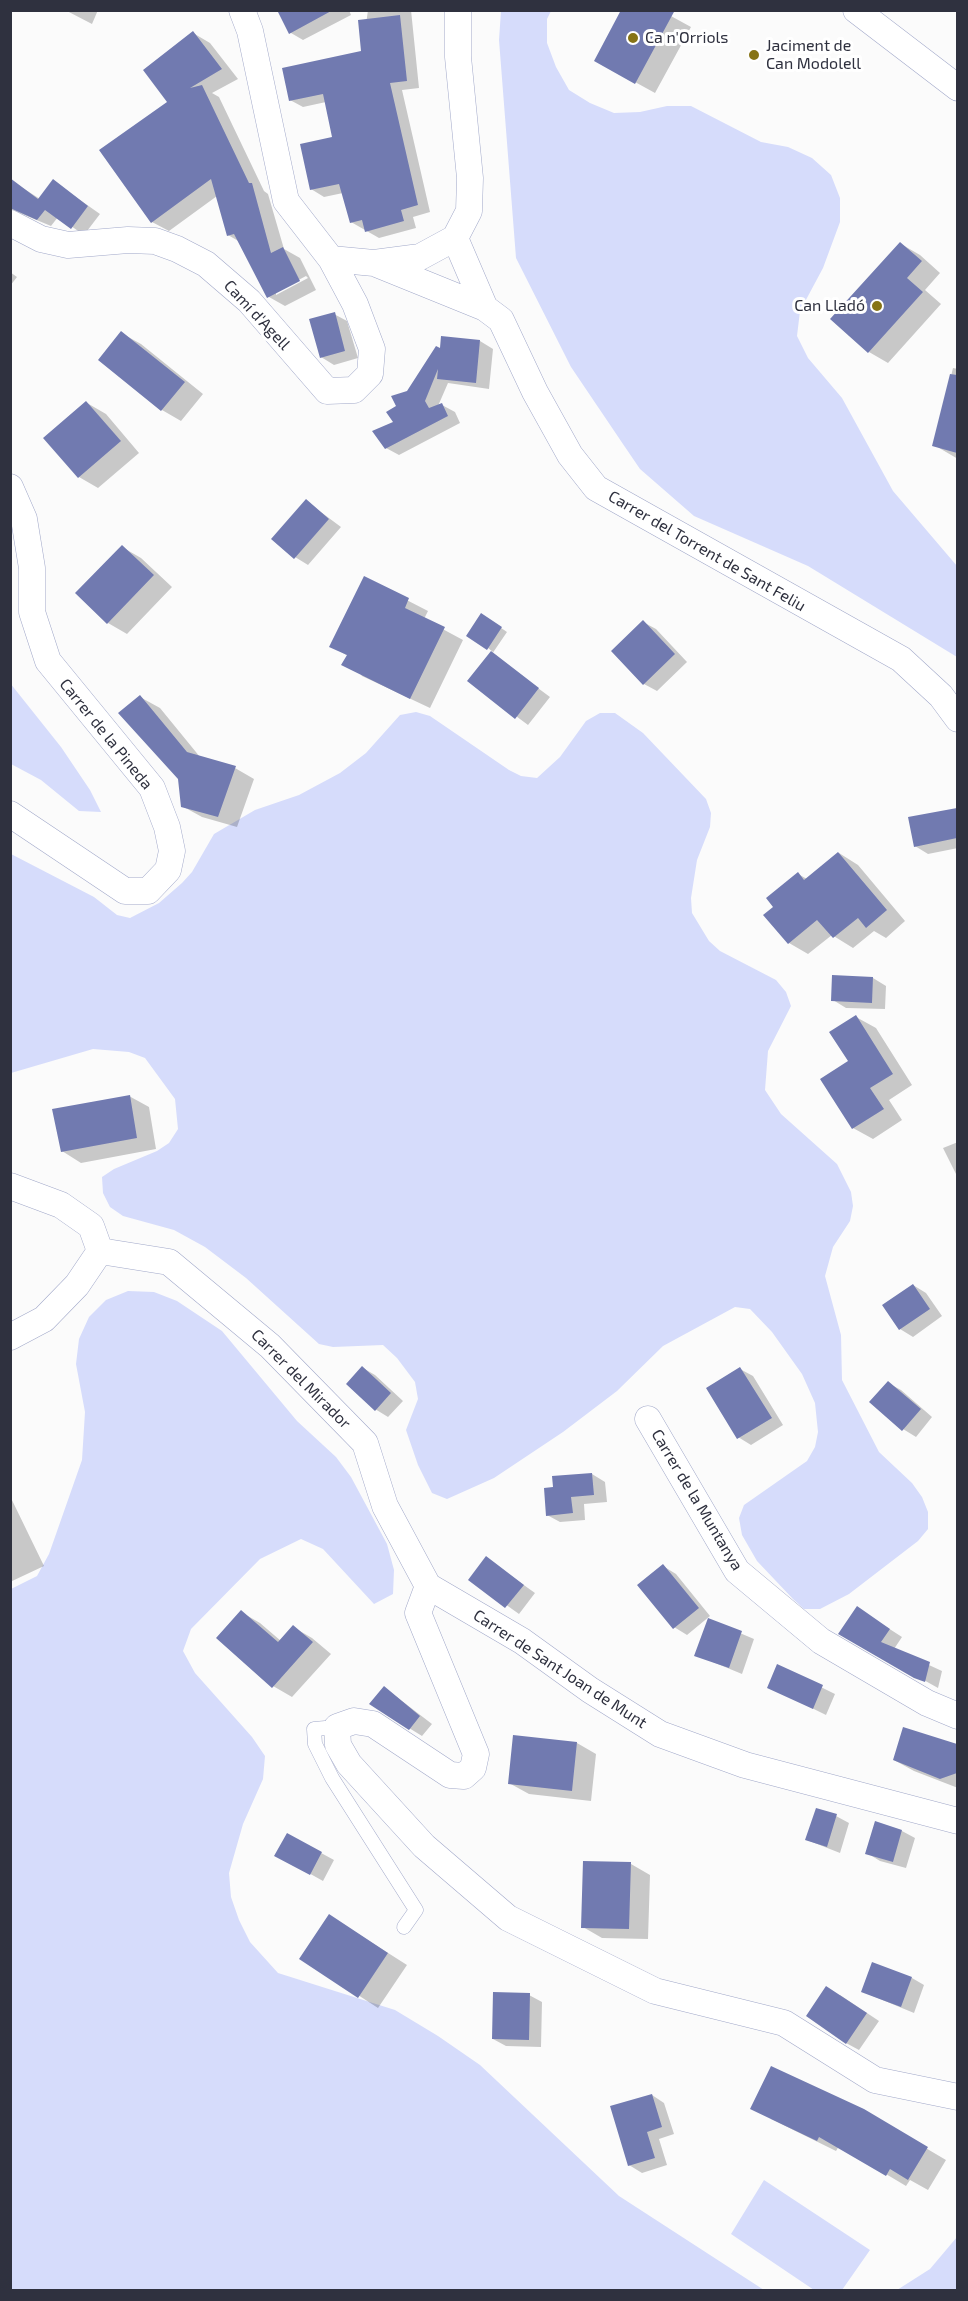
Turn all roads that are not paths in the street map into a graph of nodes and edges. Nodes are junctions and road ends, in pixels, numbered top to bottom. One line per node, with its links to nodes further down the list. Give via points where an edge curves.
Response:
1 (242, 10): 7 (street, via 250,31 286,201)
2 (458, 10): 6 (street, via 458,57 470,178 469,211)
3 (856, 10): 4 (street)
4 (957, 88)
5 (10, 223): 7 (street, Camí d'Agell, via 41,239 68,245 129,240 155,241 177,249 206,264 249,301 327,391 354,390 370,374 372,349 355,304)
6 (455, 238): 8 (street, via 420,257); 9 (street)
7 (331, 259): 8 (street)
8 (374, 263): 9 (street)
9 (485, 308): 11 (street, Carrer del Torrent de Sant Feliu, via 501,320 570,455 596,488 901,658 941,696)
10 (10, 487): 12 (street, Carrer de la Pineda, via 24,519 32,568 33,612 48,661 152,789 169,835 172,851 168,870 148,891 125,891)
11 (957, 718)
12 (10, 814)
13 (10, 1186): 14 (street, via 61,1205 92,1227)
14 (100, 1251): 15 (street, via 77,1285 44,1319); 17 (street, Carrer del Mirador, via 169,1262 270,1346 365,1443 385,1506)
15 (10, 1336)
16 (648, 1419): 18 (street, Carrer de la Muntanya, via 737,1571 821,1641 927,1703)
17 (428, 1586): 19 (street, via 418,1613 476,1754 473,1768 464,1776 450,1774 374,1724 354,1722); 20 (street, Carrer de Sant Joan de Munt, via 522,1641 660,1734 745,1765)
18 (957, 1716)
19 (337, 1727): 21 (lane, via 314,1729 315,1744 332,1778 416,1910); 22 (street, via 338,1745 363,1781 424,1846 508,1918 655,1991 784,2023 875,2080)
20 (957, 1821)
21 (404, 1927)
22 (957, 2097)

